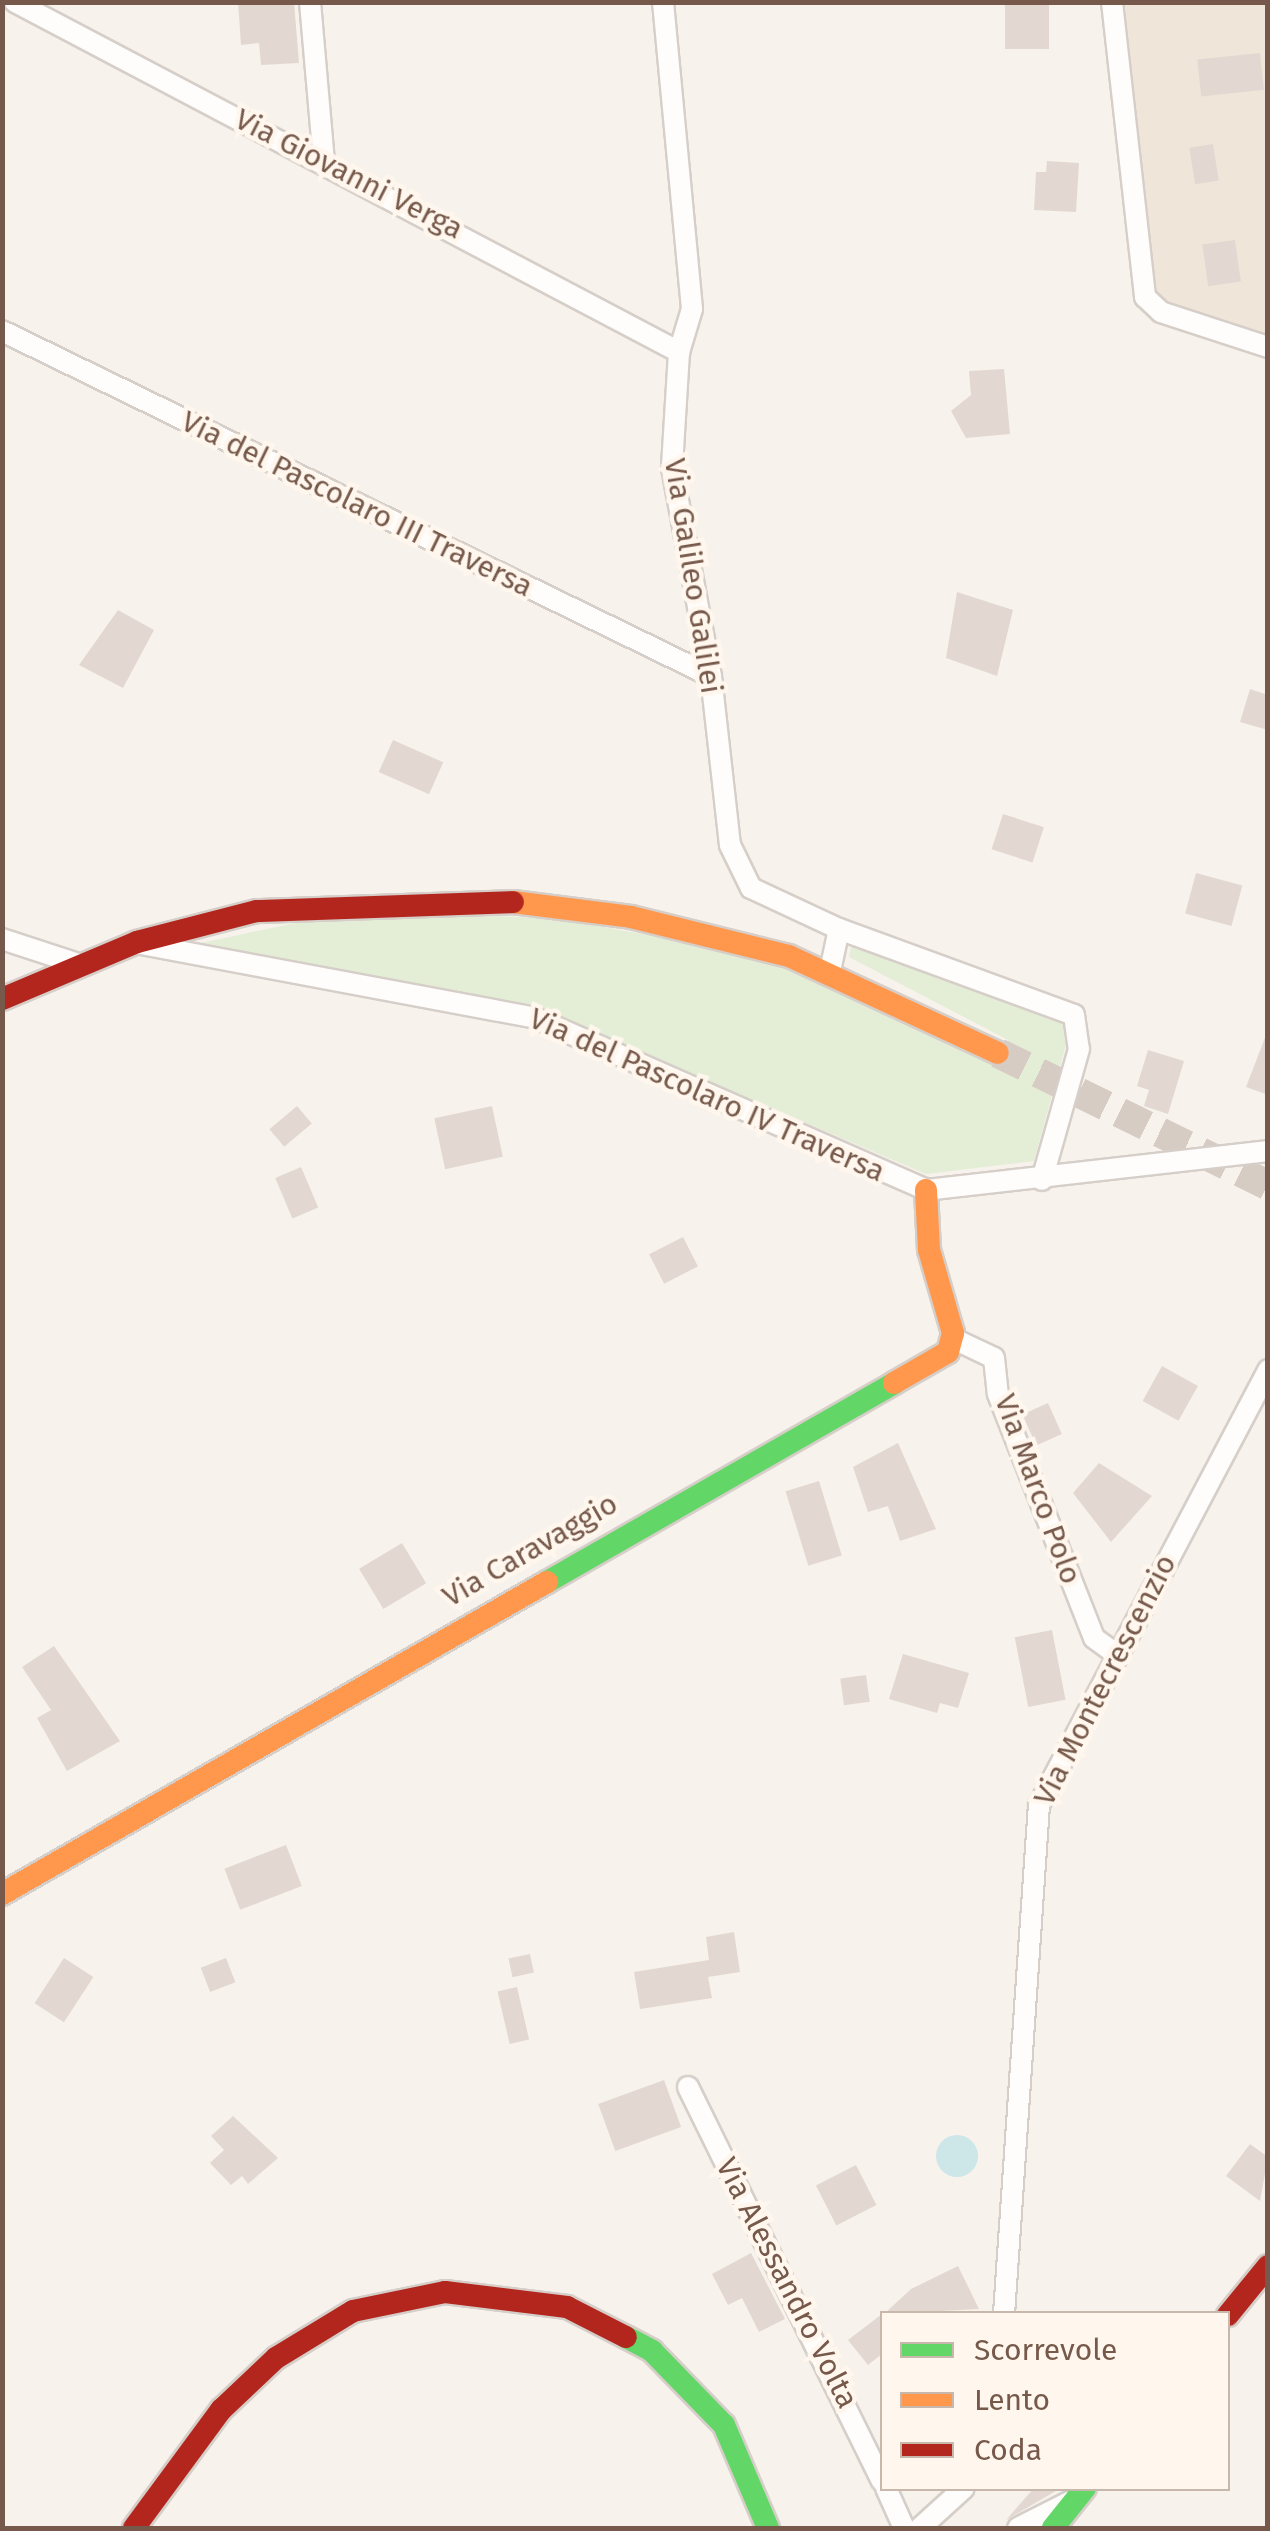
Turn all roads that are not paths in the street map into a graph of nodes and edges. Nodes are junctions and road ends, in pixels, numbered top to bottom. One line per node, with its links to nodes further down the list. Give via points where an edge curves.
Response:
1 (15, 2): 5 (street, Via Giovanni Verga)
2 (310, 2): 5 (street)
3 (663, 2): 8 (street, Via Galileo Galilei, via 692,309)
4 (1112, 2): 7 (street, via 1145,297 1160,312)
5 (324, 161): 8 (street, Via Giovanni Verga)
6 (2, 331): 9 (street, Via del Pascolaro III Traversa)
7 (1268, 346)
8 (679, 352): 9 (street, Via Galileo Galilei, via 673,484)
9 (711, 676): 10 (street, Via Galileo Galilei, via 737,869 765,897)
10 (839, 929): 14 (street); 18 (street, Via Galileo Galilei, via 1074,1015 1076,1063)
11 (2, 938): 13 (street)
12 (137, 942): 13 (main road); 14 (main road, via 282,907 450,898 631,917); 19 (street, Via del Pascolaro IV Traversa, via 231,968 535,1018)
13 (78, 964): 15 (main road)
14 (830, 971): 16 (main road)
15 (2, 999)
16 (998, 1053)
17 (1268, 1152): 18 (street, Via del Pascolaro IV Traversa)
18 (1042, 1180): 19 (street, Via del Pascolaro IV Traversa)
19 (926, 1190): 20 (main road, via 930,1250)
20 (954, 1339): 22 (street, Via Marco Polo, via 994,1358 998,1394 1094,1638); 23 (main road, Via Caravaggio, via 943,1354)
21 (1268, 1370): 22 (street, Via Montecrescenzio)
22 (1116, 1654): 26 (street, Via Montecrescenzio, via 1034,1824)
23 (2, 1894)
24 (688, 2087): 28 (street, Via Alessandro Volta)
25 (1268, 2266): 27 (main road)
26 (1004, 2311)
27 (1230, 2312)
28 (880, 2476)
29 (887, 2491): 34 (street)
30 (961, 2491): 35 (street)
31 (1080, 2494): 36 (street); 37 (main road)
32 (134, 2528): 33 (main road, via 236,2393 300,2340 369,2305 462,2292 581,2311 661,2358 724,2426)
33 (768, 2528)
34 (904, 2528)
35 (920, 2528)
36 (1018, 2528)
37 (1053, 2528)

